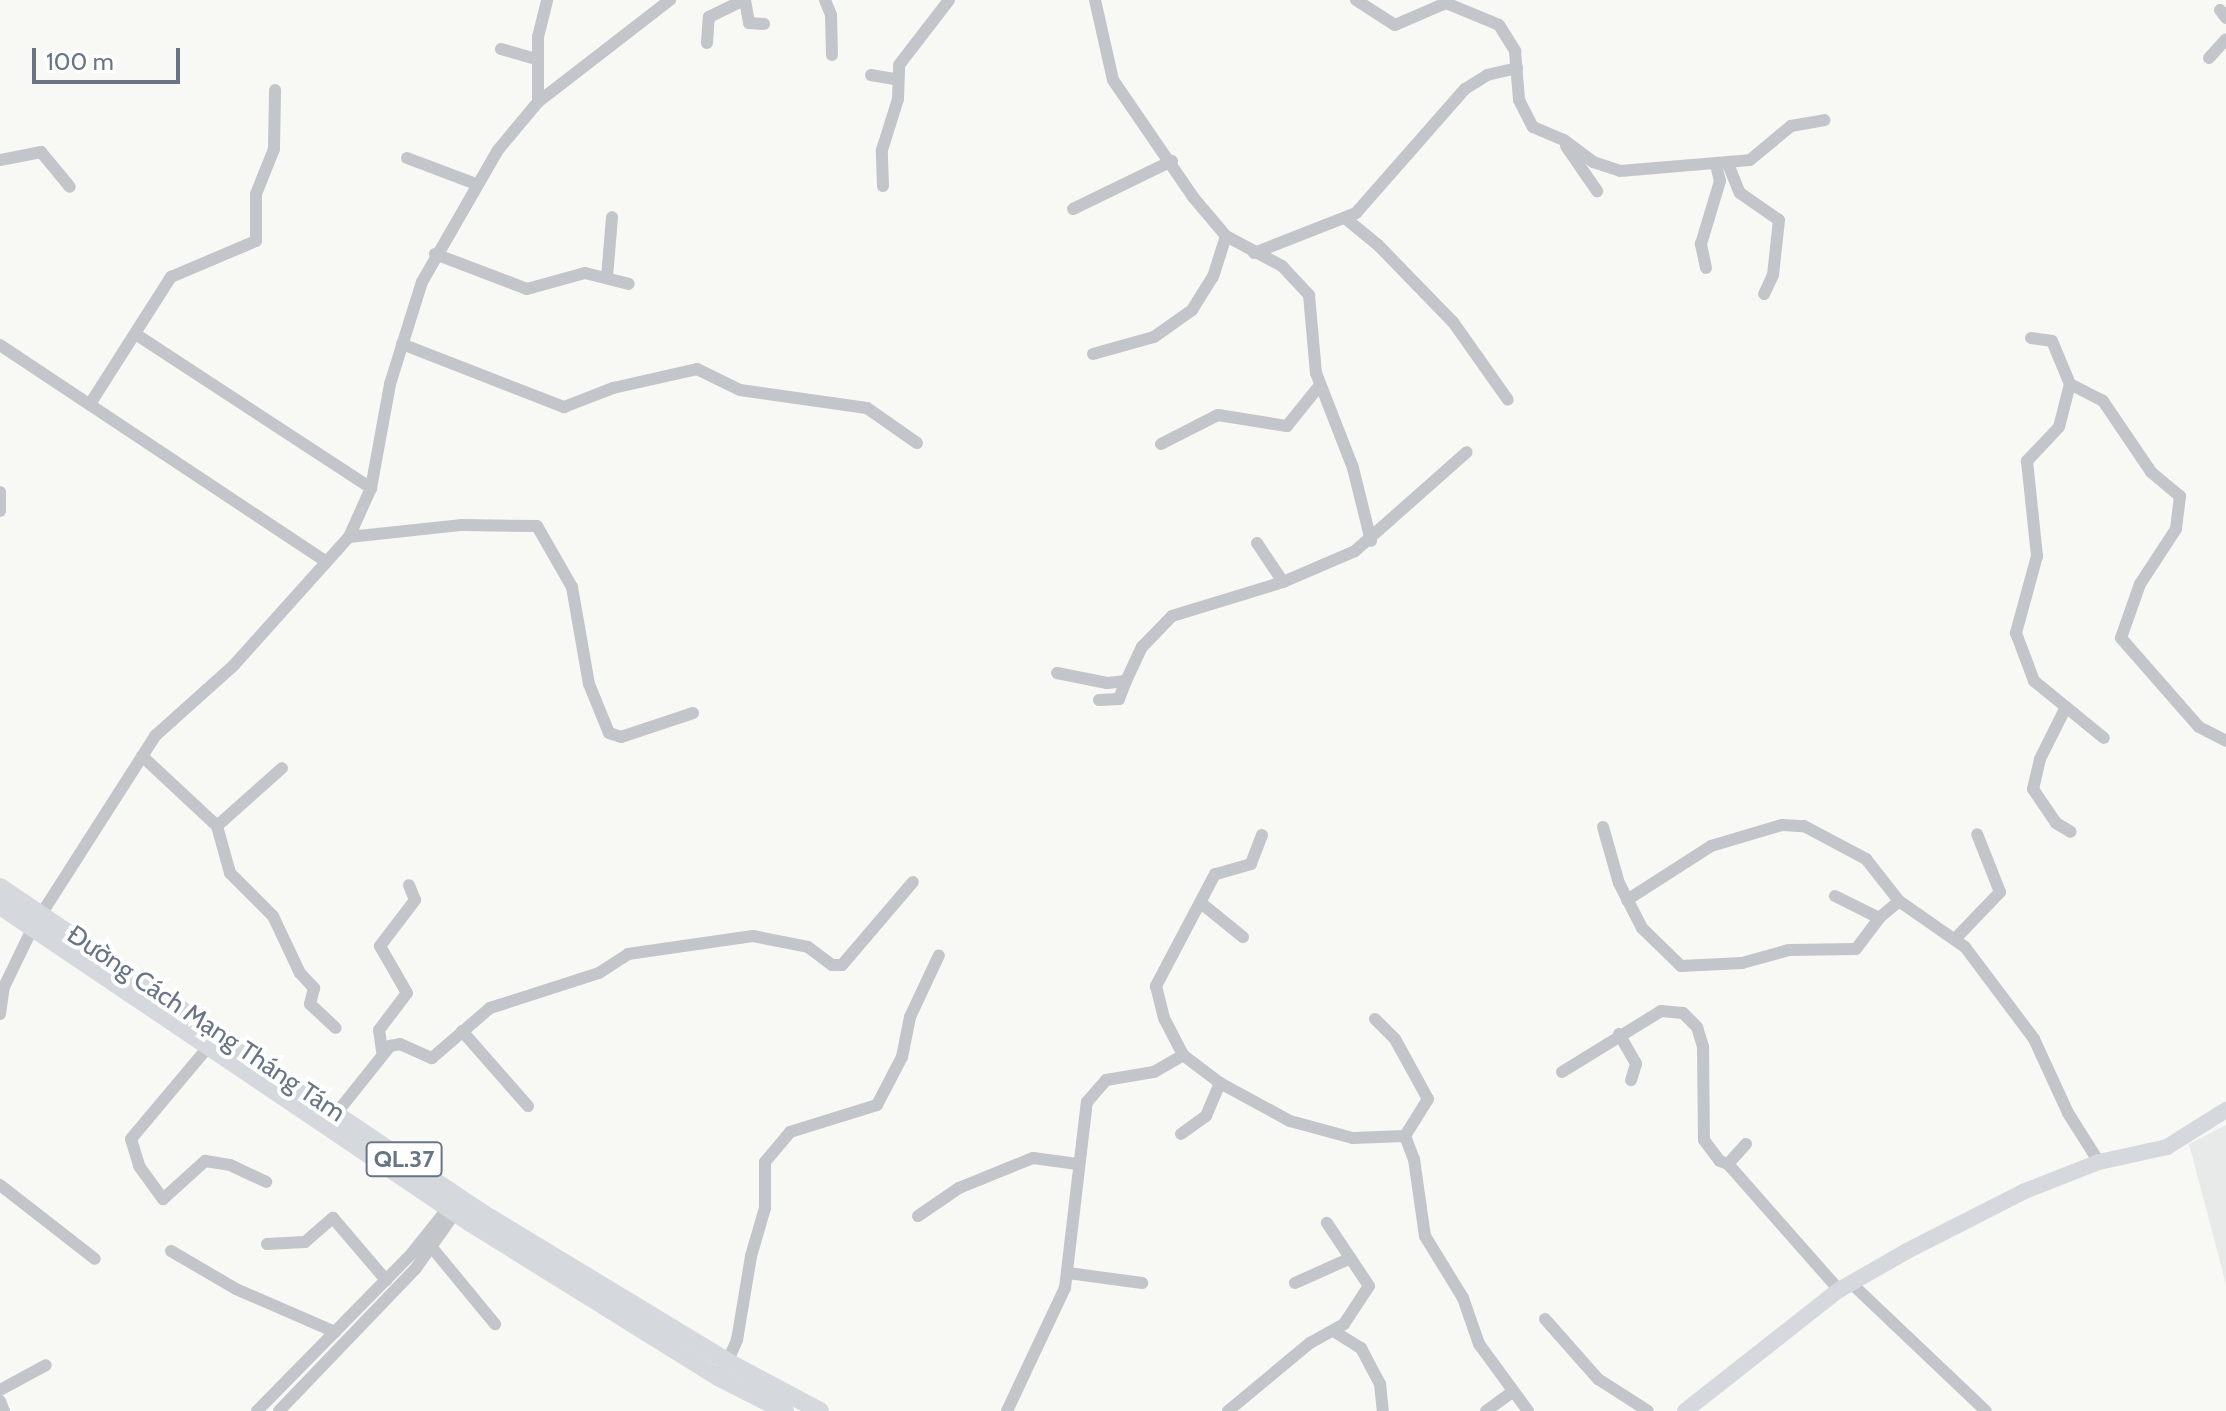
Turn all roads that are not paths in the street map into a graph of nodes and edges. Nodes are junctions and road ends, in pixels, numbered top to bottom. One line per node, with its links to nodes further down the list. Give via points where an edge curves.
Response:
1 (547, 0): 14 (street)
2 (670, 0): 19 (street)
3 (745, 0): 8 (street, via 749,23); 10 (street, via 709,17)
4 (825, 0): 12 (street)
5 (949, 0): 17 (street, via 905,53)
6 (1095, 0): 24 (street, via 1110,73)
7 (1356, 0): 15 (street, via 1395,25 1446,3 1464,6 1504,30)
8 (764, 24)
9 (2226, 39): 13 (street)
10 (707, 43)
11 (501, 49): 14 (street)
12 (832, 55)
13 (2209, 58)
14 (537, 59): 19 (street)
15 (1517, 68): 21 (street, via 1519,100 1527,119 1541,133); 32 (street, via 1487,75 1465,89 1356,213)
16 (871, 75): 17 (street)
17 (898, 80): 27 (street, via 896,109 882,150)
18 (275, 90): 40 (street, via 274,149 256,194 256,241 171,277)
19 (538, 102): 26 (street)
20 (1824, 120): 25 (street, via 1791,126 1758,157)
21 (1564, 140): 25 (street, via 1593,162 1620,171); 29 (street)
22 (407, 158): 26 (street)
23 (0, 160): 28 (street, via 41,152)
24 (1172, 161): 30 (street); 33 (street)
25 (1722, 164): 36 (street, via 1701,244); 39 (street, via 1740,193 1779,220 1773,275)
26 (476, 184): 35 (street)
27 (883, 186)
28 (70, 187)
29 (1597, 191)
30 (1073, 209)
31 (612, 217): 37 (street)
32 (1345, 218): 34 (street, via 1313,226); 47 (street, via 1453,322)
33 (1226, 236): 34 (street); 44 (street, via 1218,267 1192,310 1154,337)
34 (1254, 253): 46 (street, via 1282,266 1309,295)
35 (435, 254): 37 (street, via 535,290 571,274); 42 (street)
36 (1706, 268)
37 (607, 277): 38 (street)
38 (629, 284)
39 (1764, 294)
40 (137, 335): 48 (street); 52 (street)
41 (2031, 338): 45 (street, via 2052,341)
42 (402, 344): 49 (street, via 564,407 613,388 697,369 740,390 867,408); 52 (street)
43 (0, 345): 48 (street)
44 (1093, 354)
45 (2070, 384): 63 (street, via 2059,427 2027,461 2037,556 2016,633 2028,674); 66 (street, via 2103,401 2151,472 2180,496 2176,529 2140,584 2120,633 2190,719)
46 (1320, 385): 50 (street, via 1287,426 1218,415); 56 (street, via 1353,468)
47 (1508, 400)
48 (90, 404): 58 (street)
49 (917, 443)
50 (1161, 444)
51 (1467, 452): 56 (street)
52 (371, 488): 55 (street)
53 (0, 492): 54 (street)
54 (0, 511)
55 (349, 537): 58 (street); 64 (street, via 462,525 537,526 572,587 589,684 609,733 621,737)
56 (1371, 541): 59 (street)
57 (1257, 543): 59 (street)
58 (325, 561): 67 (street, via 234,665 175,713)
59 (1283, 582): 61 (street, via 1172,616 1142,647)
60 (1057, 673): 61 (street, via 1107,683)
61 (1126, 681): 62 (street, via 1119,699)
62 (1099, 700)
63 (2066, 707): 65 (street); 71 (street, via 2040,759 2033,789 2056,823)
64 (693, 713)
65 (2104, 738)
66 (2226, 741)
67 (142, 756): 69 (street); 83 (street)
68 (282, 768): 69 (street)
69 (217, 826): 89 (street, via 230,873 273,916 300,973 314,988 310,1004)
70 (1603, 827): 78 (street)
71 (2071, 832)
72 (1977, 834): 85 (street, via 2000,892)
73 (1262, 835): 80 (street, via 1251,864 1219,870)
74 (913, 882): 90 (street, via 842,965 832,965 808,947 753,936 682,950 647,949 599,973 490,1008)
75 (409, 885): 93 (street, via 415,900 380,946 407,993 379,1030)
76 (0, 887): 83 (main road, Đường Cách Mạng Tháng Tám / QL.37)
77 (1835, 896): 82 (street)
78 (1627, 900): 79 (street, via 1711,846 1793,824 1866,859); 82 (street, via 1650,940 1672,962 1691,968 1742,963 1789,950 1856,949)
79 (1899, 901): 82 (street); 85 (street)
80 (1201, 903): 84 (street); 94 (street, via 1156,986)
81 (0, 906): 83 (main road, Đường Cách Mạng Tháng Tám / QL.37)
82 (1879, 918)
83 (37, 920): 87 (street, via 4,987); 92 (main road, Đường Cách Mạng Tháng Tám / QL.37); 100 (main road, Đường Cách Mạng Tháng Tám / QL.37)
84 (1243, 937)
85 (1955, 939): 104 (street, via 2034,1039 2068,1113)
86 (939, 955): 127 (street, via 910,1017 902,1057 877,1105 790,1132 765,1162 765,1208 737,1340)
87 (0, 1014)
88 (1375, 1019): 102 (street, via 1395,1039 1428,1099)
89 (336, 1028)
90 (462, 1031): 93 (street, via 432,1058 400,1044); 98 (street)
91 (1619, 1034): 95 (street); 96 (street, via 1636,1064); 106 (street, via 1661,1011 1689,1017 1700,1034 1706,1069 1704,1140)
92 (209, 1046): 100 (main road, Đường Cách Mạng Tháng Tám / QL.37); 107 (street, via 131,1139 139,1166 163,1199 205,1161 230,1165)
93 (382, 1051): 100 (street)
94 (1183, 1055): 97 (street); 105 (street, via 1154,1072 1118,1074 1095,1090 1087,1102)
95 (1562, 1072)
96 (1631, 1080)
97 (1220, 1083): 101 (street, via 1206,1116); 102 (street, via 1290,1121 1323,1132 1353,1138)
98 (528, 1106)
99 (2226, 1110): 104 (main road, via 2167,1147)
100 (331, 1119): 109 (main road, Đường Cách Mạng Tháng Tám / QL.37)
101 (1181, 1134)
102 (1405, 1136): 129 (street, via 1425,1236 1463,1298 1479,1344)
103 (1746, 1144): 106 (street)
104 (2099, 1162): 121 (main road, via 1993,1205)
105 (1078, 1164): 110 (street, via 1033,1158 959,1188); 117 (street)
106 (1728, 1164): 121 (street)
107 (266, 1182)
108 (0, 1185): 116 (street)
109 (456, 1205): 113 (street); 127 (main road, Đường Cách Mạng Tháng Tám / QL.37)
110 (918, 1216)
111 (1327, 1223): 115 (street)
112 (267, 1244): 118 (street, via 305,1242 333,1218)
113 (428, 1246): 118 (street); 123 (street); 134 (street)
114 (171, 1251): 124 (street, via 236,1289)
115 (1351, 1258): 120 (street); 125 (street, via 1369,1286)
116 (95, 1259)
117 (1068, 1273): 119 (street); 137 (street)
118 (386, 1280): 124 (street)
119 (1142, 1283)
120 (1295, 1283)
121 (1845, 1287): 143 (main road); 144 (street)
122 (1545, 1319): 142 (street, via 1598,1379)
123 (495, 1324)
124 (335, 1332): 130 (street)
125 (1335, 1332): 138 (street, via 1310,1343); 139 (street, via 1361,1348 1380,1384)
126 (46, 1365): 128 (street)
127 (724, 1370): 135 (main road, Đường Cách Mạng Tháng Tám / QL.37); 136 (main road, Đường Cách Mạng Tháng Tám / QL.37)
128 (0, 1390)
129 (1511, 1393): 140 (street); 141 (street)
130 (268, 1400): 133 (street); 134 (street)
131 (0, 1401): 132 (street)
132 (4, 1411)
133 (257, 1411)
134 (279, 1411)
135 (785, 1411)
136 (820, 1411)
137 (1007, 1411)
138 (1228, 1411)
139 (1383, 1411)
140 (1486, 1411)
141 (1528, 1411)
142 (1648, 1411)
143 (1685, 1411)
144 (1986, 1411)

